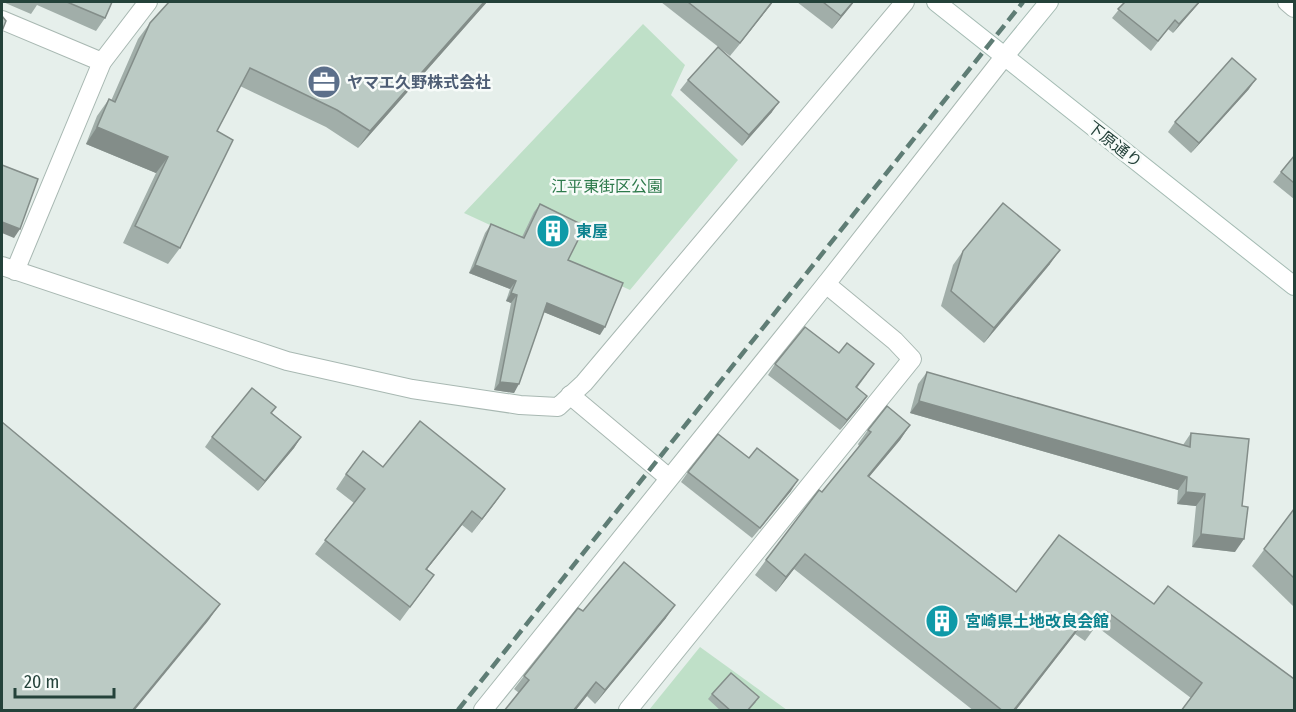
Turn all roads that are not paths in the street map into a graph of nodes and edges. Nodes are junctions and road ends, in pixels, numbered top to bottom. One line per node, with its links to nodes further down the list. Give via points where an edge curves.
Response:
1 (148, 2): 9 (street)
2 (905, 2): 13 (street)
3 (936, 2): 8 (street, 下原通り)
4 (1048, 2): 8 (street)
5 (1287, 2): 6 (street)
6 (1294, 8)
7 (2, 20): 9 (street)
8 (1004, 57): 11 (street); 12 (street, 下原通り)
9 (102, 62): 10 (street)
10 (8, 268): 13 (street, via 287,361 411,389 520,405 558,406)
11 (826, 284): 14 (street); 16 (street, via 912,359)
12 (1294, 286)
13 (570, 395): 14 (street)
14 (669, 478): 15 (street)
15 (483, 711)
16 (628, 711)

